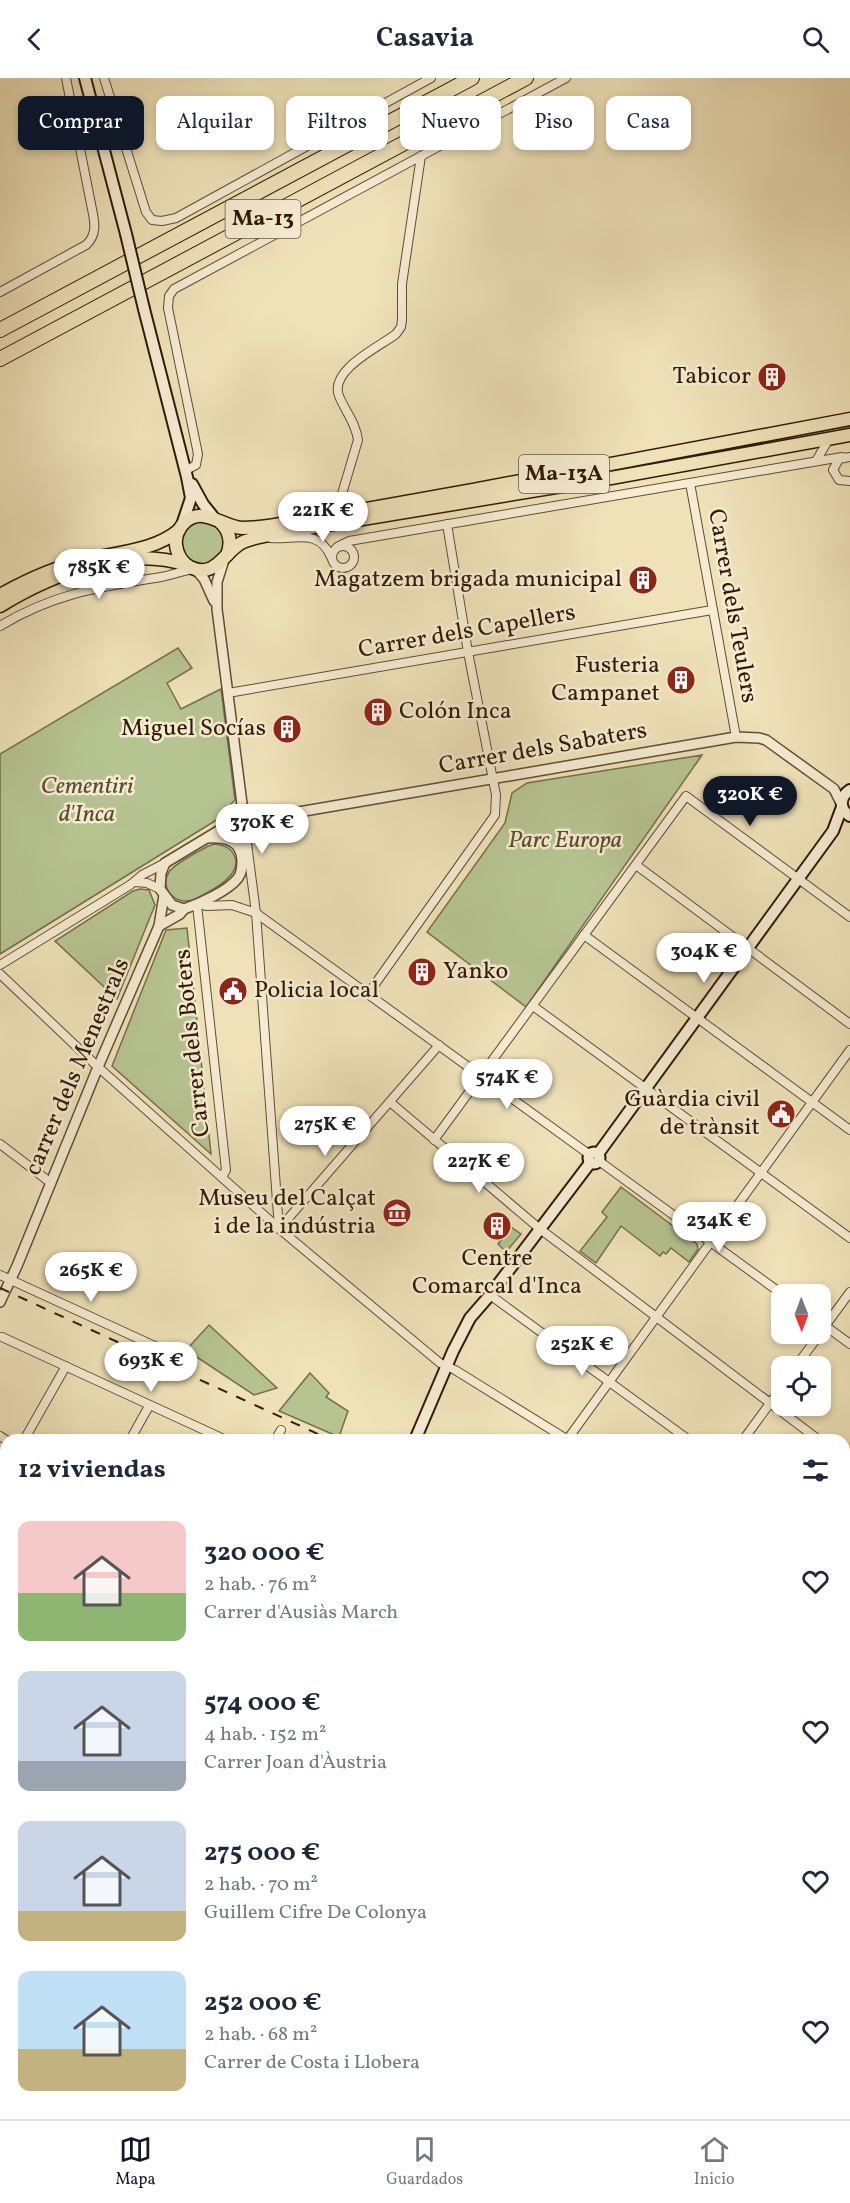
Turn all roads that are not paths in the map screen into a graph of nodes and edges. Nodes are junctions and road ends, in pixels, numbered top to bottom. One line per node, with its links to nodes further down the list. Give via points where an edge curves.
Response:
1 (66, 78): 9 (street, via 95,226 93,235 86,245)
2 (85, 78): 17 (main road, bridge)
3 (104, 78): 7 (street, via 146,212 152,220 162,221 176,218)
4 (472, 78): 10 (highway, Ma-13)
5 (526, 78): 11 (highway, Ma-13)
6 (567, 78): 8 (street)
7 (431, 79)
8 (421, 156): 17 (street, via 174,289 168,308 198,454 196,465); 21 (street, via 402,284 401,327 346,369 338,386 358,440)
9 (0, 292)
10 (0, 330)
11 (0, 359)
12 (850, 419): 21 (main road, Ma-13A)
13 (850, 435): 14 (main road, Ma-13A)
14 (830, 439): 16 (street); 25 (main road, Ma-13A)
15 (846, 457): 16 (street); 18 (street, via 836,462)
16 (816, 461): 18 (street, via 828,465); 20 (street)
17 (187, 474): 22 (main road, via 203,504); 24 (main road, via 191,498)
18 (834, 474): 19 (street, via 843,482)
19 (850, 481)
20 (690, 483): 23 (street); 35 (street, Carrer dels Teulers)
21 (336, 514): 22 (main road, Ma-13A, via 248,528)
22 (218, 520): 24 (main road, via 199,516); 29 (main road, via 230,538)
23 (447, 525): 26 (street); 37 (street)
24 (181, 527): 31 (main road, via 176,545 181,558); 32 (main road, via 154,545 78,561)
25 (258, 538): 28 (street, via 310,537 328,548); 29 (main road, Ma-13A, via 243,542)
26 (367, 538): 27 (street); 30 (street, via 358,546)
27 (337, 547): 28 (street); 30 (street, via 348,547)
28 (331, 556): 30 (street, via 338,568)
29 (226, 557): 31 (main road, via 214,567); 34 (street, via 217,582)
30 (354, 563)
31 (191, 567): 33 (main road, via 152,558 109,563 47,582); 34 (street, via 207,584); 36 (street, via 75,593)
32 (0, 595)
33 (0, 606)
34 (217, 609): 38 (street)
35 (712, 610): 37 (street, Carrer dels Capellers); 39 (street, Carrer dels Teulers)
36 (0, 626)
37 (468, 652): 38 (street, Carrer dels Capellers); 40 (street)
38 (228, 693): 43 (street)
39 (736, 736): 40 (street, Carrer dels Sabaters); 41 (street, Carrer dels Sabaters, via 766,740)
40 (492, 778): 45 (street, Carrer dels Sabaters); 70 (street, via 495,815)
41 (834, 789): 42 (street, Carrer dels Sabaters); 44 (street, Carrer dels Sabaters)
42 (849, 791): 44 (main road)
43 (242, 799): 47 (street); 52 (street, via 240,813 233,822)
44 (841, 805): 46 (main road); 50 (main road)
45 (287, 814): 47 (street, Carrer dels Sabaters); 49 (street)
46 (850, 816)
47 (244, 819): 51 (street)
48 (850, 820): 50 (main road)
49 (302, 830)
50 (833, 831): 58 (main road)
51 (246, 835): 53 (street); 57 (street)
52 (208, 838): 53 (street, via 223,837); 55 (street)
53 (241, 850): 54 (street)
54 (242, 861): 57 (street); 61 (street, via 237,880)
55 (165, 863): 59 (street); 60 (street)
56 (636, 865): 58 (street, via 686,796); 66 (street); 67 (street)
57 (252, 878): 63 (street)
58 (799, 879): 64 (street); 67 (main road)
59 (135, 882): 60 (street, via 147,883); 68 (street)
60 (162, 892): 62 (street, via 172,905); 65 (street, carrer dels Menestrals)
61 (198, 904): 62 (street); 63 (street, via 232,905); 86 (street, Carrer dels Boters, via 225,1156)
62 (184, 909): 65 (street)
63 (256, 913): 70 (street); 88 (street)
64 (850, 917)
65 (159, 926): 76 (street, carrer dels Menestrals)
66 (584, 935): 71 (street); 72 (street)
67 (748, 948): 72 (main road); 73 (street)
68 (0, 965)
69 (0, 974): 76 (street)
70 (368, 994): 74 (street)
71 (533, 1006): 77 (street); 78 (street)
72 (697, 1017): 78 (main road); 80 (street)
73 (850, 1024)
74 (439, 1045): 77 (street); 79 (street)
75 (850, 1050): 80 (street)
76 (99, 1067): 86 (street); 87 (street, carrer dels Menestrals)
77 (481, 1076): 82 (street); 84 (street)
78 (645, 1089): 84 (main road); 85 (street)
79 (390, 1102): 82 (street); 88 (street)
80 (812, 1102): 81 (street); 85 (street)
81 (850, 1130)
82 (434, 1140): 89 (street)
83 (0, 1144): 87 (street)
84 (594, 1158): 89 (main road); 91 (street)
85 (761, 1173): 90 (street); 91 (street)
86 (222, 1177): 88 (street)
87 (51, 1183): 93 (street, carrer dels Menestrals)
88 (279, 1229): 105 (street)
89 (540, 1229): 96 (main road); 99 (street)
90 (850, 1238)
91 (710, 1242): 94 (street); 99 (street)
92 (0, 1275): 93 (street)
93 (8, 1284): 97 (street, carrer dels Menestrals); 103 (street)
94 (771, 1286)
95 (850, 1292): 98 (street)
96 (490, 1295): 105 (main road, via 470,1318); 106 (street)
97 (1, 1300)
98 (831, 1317)
99 (656, 1318): 106 (street); 107 (street)
100 (831, 1334): 102 (street)
101 (2, 1337): 104 (street)
102 (850, 1344)
103 (172, 1354)
104 (66, 1366): 108 (street); 111 (street)
105 (447, 1366): 116 (main road); 117 (street)
106 (609, 1381): 118 (street); 119 (street)
107 (770, 1402): 120 (street); 121 (street)
108 (149, 1406): 110 (street); 112 (street)
109 (281, 1430): 115 (street)
110 (207, 1431): 113 (street); 114 (street)
111 (27, 1434)
112 (133, 1434)
113 (206, 1434)
114 (213, 1434)
115 (279, 1434)
116 (418, 1434)
117 (557, 1434)
118 (571, 1434)
119 (681, 1434)
120 (747, 1434)
121 (811, 1434)

